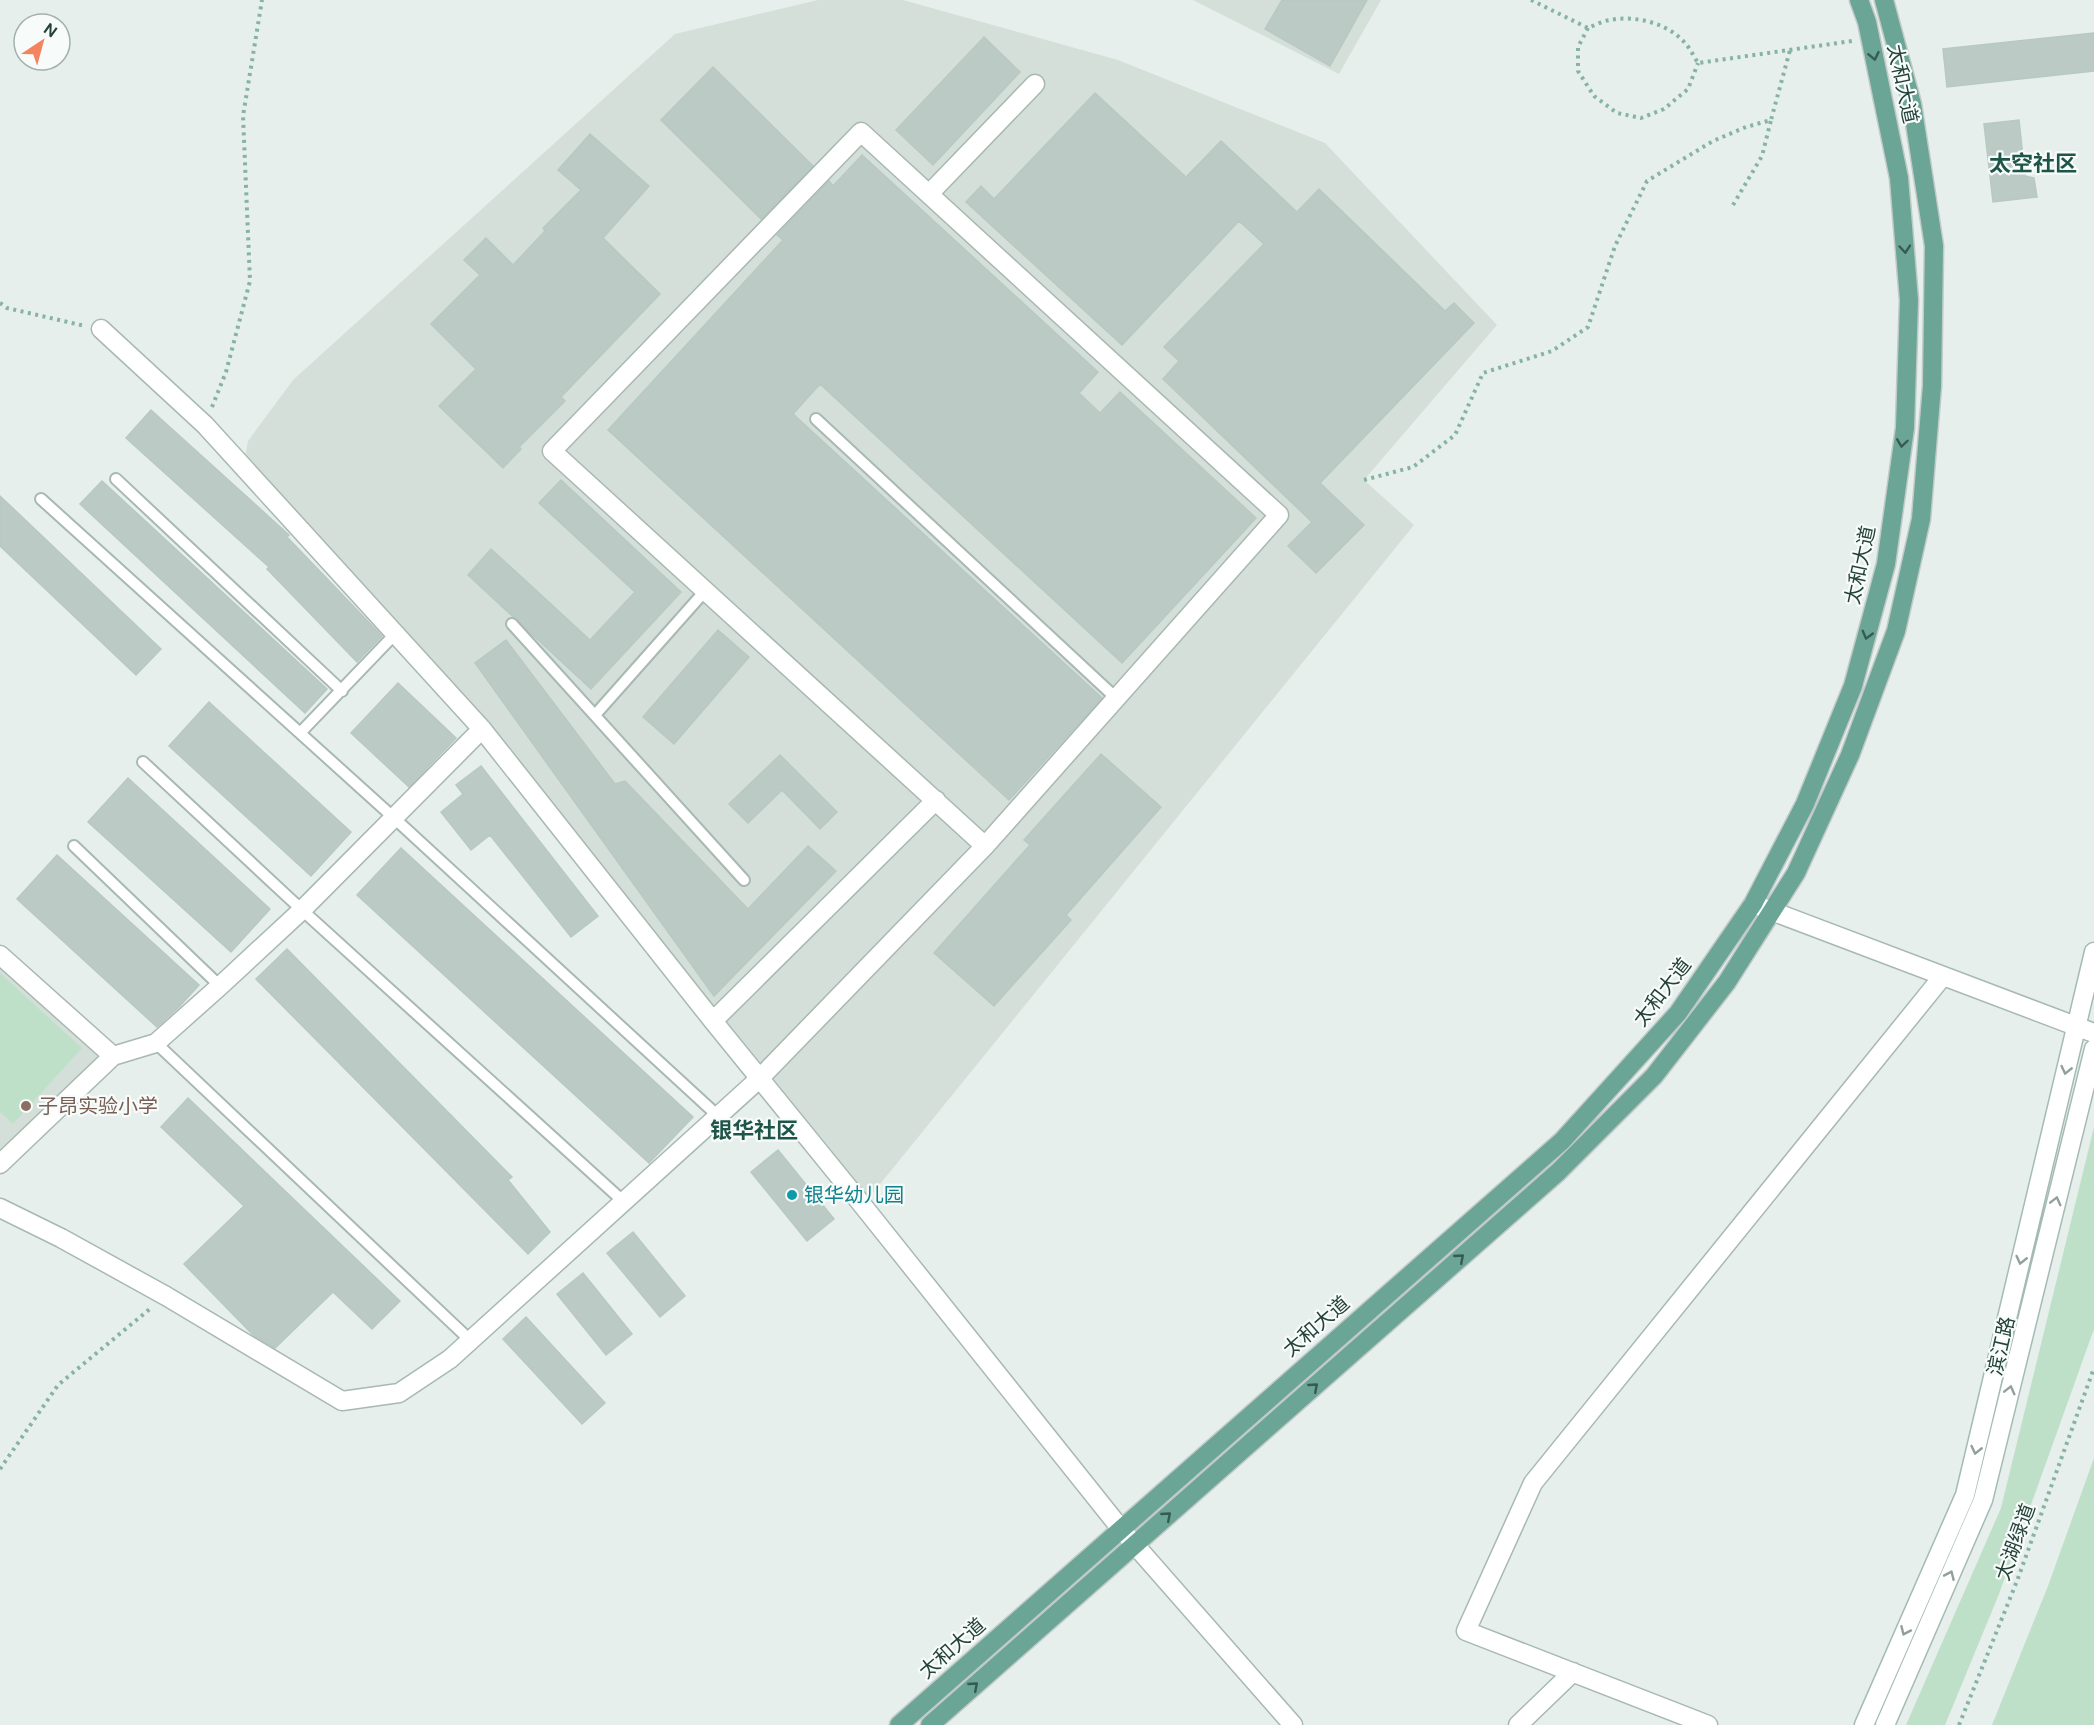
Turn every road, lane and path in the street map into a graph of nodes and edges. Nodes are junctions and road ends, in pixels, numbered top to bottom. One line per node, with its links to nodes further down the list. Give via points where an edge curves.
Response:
1 (262, 0): 16 (path, via 243,116 250,281 226,372)
2 (1531, 0): 5 (path)
3 (1859, 0): 6 (main road, 太和大道)
4 (1884, 0): 36 (main road, 太和大道, via 1912,104 1934,246 1932,386 1921,519 1896,631 1850,755 1796,873)
5 (1588, 28): 8 (path, via 1622,18 1648,21 1685,42); 8 (path, via 1578,47 1578,71 1594,96 1617,112 1641,118 1664,109 1688,89)
6 (1870, 38): 7 (path); 34 (main road, 太和大道, one-way to 34, via 1899,178 1909,300 1905,428 1888,553 1853,686 1806,804)
7 (1790, 50): 8 (path); 10 (path)
8 (1698, 63)
9 (1035, 84): 11 (street)
10 (1771, 120): 12 (path, via 1762,156); 18 (path, via 1713,141 1647,181 1615,246 1588,327 1552,351 1483,373 1455,435 1413,467)
11 (930, 194): 20 (street, via 861,132 552,451); 24 (street, via 1279,515)
12 (1733, 205)
13 (0, 303): 14 (path, via 7,308)
14 (101, 329): 16 (street)
15 (816, 419): 24 (lane)
16 (205, 425): 22 (street)
17 (116, 479): 23 (lane)
18 (1364, 480)
19 (41, 499): 27 (lane)
20 (705, 591): 25 (lane); 29 (street)
21 (512, 624): 25 (lane)
22 (396, 633): 23 (lane); 26 (street)
23 (342, 691): 27 (lane)
24 (1116, 698): 32 (street)
25 (595, 715): 33 (lane)
26 (482, 729): 30 (street); 41 (street)
27 (300, 733): 30 (lane)
28 (144, 762): 35 (lane)
29 (936, 800): 32 (street); 41 (street)
30 (393, 817): 35 (street); 48 (lane)
31 (74, 846): 40 (lane)
32 (985, 846): 47 (street)
33 (744, 880)
34 (1753, 904): 36 (street); 56 (main road, 太和大道, via 1678,1013 1562,1141)
35 (302, 910): 40 (street); 50 (lane)
36 (1772, 911): 39 (street); 57 (main road, 太和大道, one-way to 36, via 1558,1172 1654,1076 1727,982)
37 (2094, 952): 42 (street, 滨江路)
38 (0, 956): 46 (street)
39 (1943, 976): 42 (street); 58 (street, via 1533,1483 1466,1631)
40 (220, 986): 44 (street)
41 (713, 1022): 47 (street)
42 (2076, 1027): 43 (street); 64 (street, 滨江路, one-way to 64, via 1965,1495)
43 (2094, 1033)
44 (156, 1043): 46 (street); 53 (lane)
45 (2094, 1049): 65 (street, one-way to 45, via 1983,1500)
46 (112, 1056): 49 (street)
47 (759, 1079): 48 (street); 56 (street)
48 (718, 1116): 50 (street)
49 (0, 1164)
50 (624, 1202): 53 (street)
51 (0, 1208): 52 (street)
52 (166, 1296): 53 (street, via 342,1401 399,1393); 55 (path, via 58,1385)
53 (471, 1341)
54 (2094, 1368): 66 (path, 太湖绿道, via 2017,1581)
55 (0, 1469)
56 (1121, 1529): 57 (street); 59 (main road, 太和大道)
57 (1135, 1544): 60 (main road, 太和大道, one-way to 57); 61 (street)
58 (1574, 1672): 62 (street); 63 (street)
59 (899, 1725)
60 (930, 1725)
61 (1293, 1725)
62 (1518, 1725)
63 (1707, 1725)
64 (1864, 1725)
65 (1885, 1725)
66 (1959, 1725)

